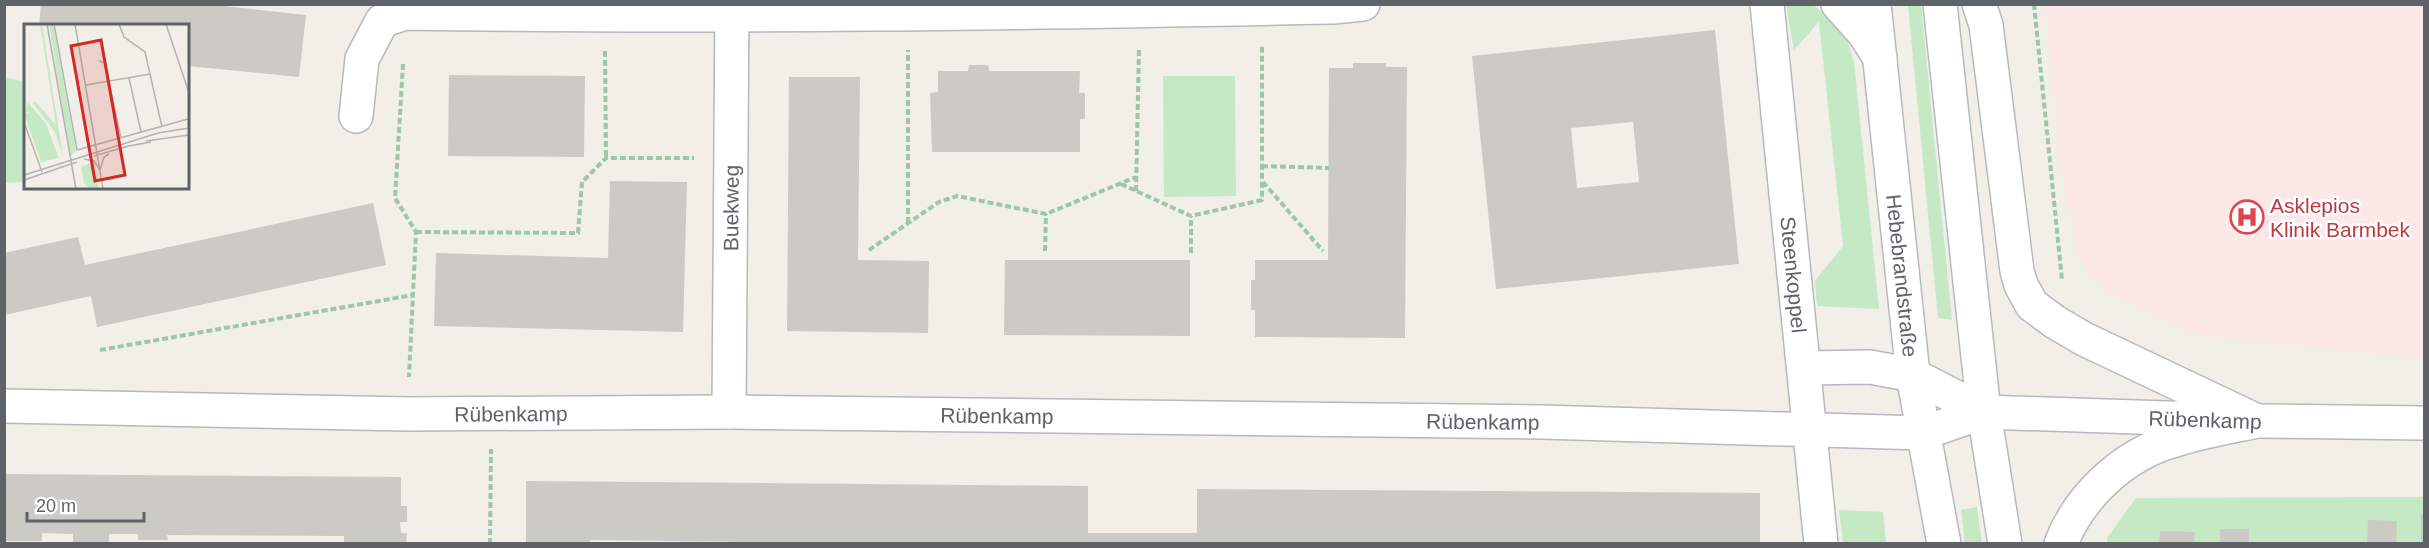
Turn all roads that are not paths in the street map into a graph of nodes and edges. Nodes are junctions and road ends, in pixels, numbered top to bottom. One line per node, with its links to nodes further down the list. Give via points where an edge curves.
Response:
1 (1364, 4): 7 (street, via 908,14)
2 (1767, 4): 10 (street, Steenkoppel)
3 (1838, 4): 8 (street)
4 (1874, 4): 8 (street, Hebebrandstraße)
5 (1940, 4): 13 (street)
6 (1979, 4): 15 (street, via 1986,25 2017,271 2026,297 2041,313 2084,339)
7 (732, 9): 9 (street, via 605,16 405,14 382,21 362,59); 14 (street, Buekweg)
8 (1880, 58): 11 (street, Hebebrandstraße)
9 (356, 116)
10 (1804, 368): 11 (street, Rübenkamp, via 1870,367); 17 (street, Steenkoppel)
11 (1913, 375): 13 (street, Rübenkamp); 18 (street, Hebebrandstraße)
12 (4, 406): 14 (street, Rübenkamp, via 408,414)
13 (1984, 411): 15 (street, Rübenkamp); 18 (street, Rübenkamp); 21 (street)
14 (729, 412): 17 (street, Rübenkamp)
15 (2257, 421): 16 (street, Rübenkamp); 22 (street, via 2170,441 2131,459 2088,499)
16 (2424, 423)
17 (1810, 429): 18 (street, Rübenkamp); 19 (street, Steenkoppel)
18 (1923, 433): 20 (street, Hebebrandstraße)
19 (1821, 543)
20 (1944, 543)
21 (2005, 543)
22 (2061, 543)

